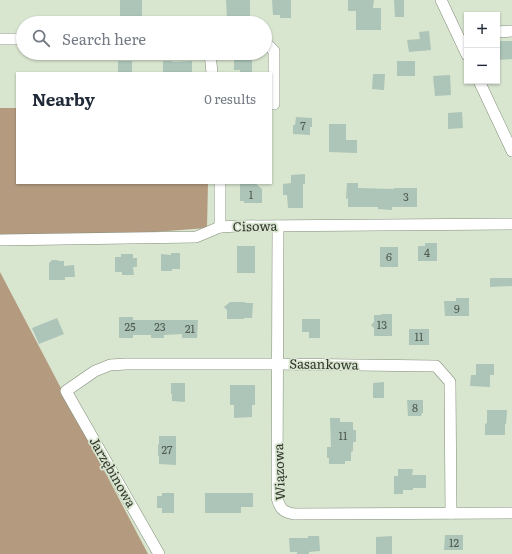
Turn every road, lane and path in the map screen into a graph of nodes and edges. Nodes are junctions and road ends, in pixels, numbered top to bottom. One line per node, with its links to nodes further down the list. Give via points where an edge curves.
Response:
1 (441, 0): 4 (street)
2 (512, 31): 3 (street)
3 (500, 32)
4 (462, 34): 7 (street)
5 (0, 39): 6 (street)
6 (16, 39)
7 (465, 48)
8 (272, 49): 12 (street)
9 (211, 60): 10 (street)
10 (212, 72)
11 (480, 84): 13 (street)
12 (274, 104)
13 (512, 151)
14 (220, 184): 17 (street)
15 (512, 224): 16 (street, Cisowa)
16 (278, 226): 17 (street, Cisowa); 19 (street, Wiązowa)
17 (220, 227): 18 (street, Cisowa, via 196,237)
18 (0, 240)
19 (278, 364): 20 (street, Sasankowa, via 110,365 95,371); 21 (street, Sasankowa, via 436,366 450,382); 21 (street, Wiązowa, via 277,498 281,509 294,514)
20 (66, 391): 23 (street, Jarzębinowa)
21 (451, 513): 22 (street, Wiązowa)
22 (512, 513)
23 (159, 554)

